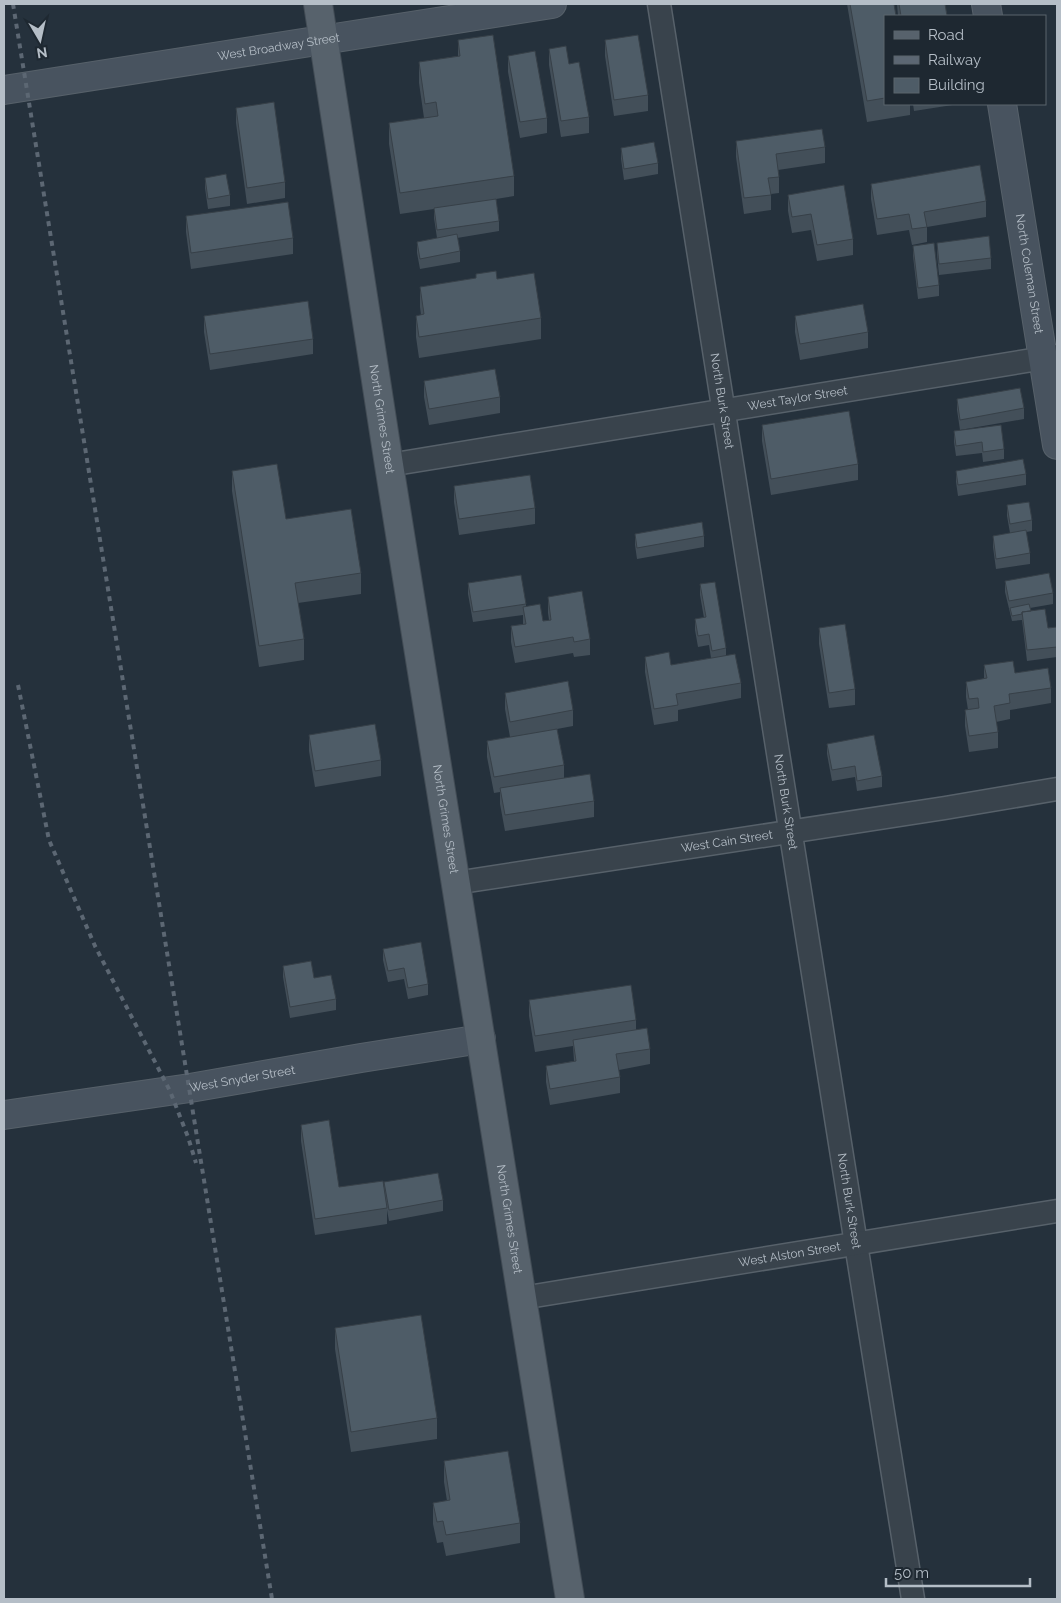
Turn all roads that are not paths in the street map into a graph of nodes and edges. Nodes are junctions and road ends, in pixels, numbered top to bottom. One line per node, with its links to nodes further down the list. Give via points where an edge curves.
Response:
1 (318, 4): 4 (main road, North Grimes Street)
2 (552, 4): 4 (street, West Broadway Street)
3 (659, 4): 8 (street, North Burk Street)
4 (324, 40): 5 (street, West Broadway Street); 10 (main road, North Grimes Street)
5 (4, 90)
6 (1002, 105): 7 (street, North Coleman Street)
7 (1050, 357): 8 (street, West Taylor Street); 9 (street, North Coleman Street)
8 (723, 411): 10 (street, West Taylor Street); 12 (street, North Burk Street)
9 (1057, 444)
10 (389, 465): 13 (main road, North Grimes Street)
11 (1057, 789): 12 (street, West Cain Street)
12 (790, 832): 13 (street, West Cain Street); 17 (street, North Burk Street)
13 (455, 883): 14 (main road, North Grimes Street)
14 (481, 1039): 15 (street, West Snyder Street, via 190,1088); 18 (main road, North Grimes Street)
15 (4, 1115)
16 (1057, 1211): 17 (street, West Alston Street)
17 (856, 1244): 18 (street, West Alston Street); 20 (street, North Burk Street)
18 (522, 1298): 19 (main road, North Grimes Street)
19 (570, 1599)
20 (913, 1599)

